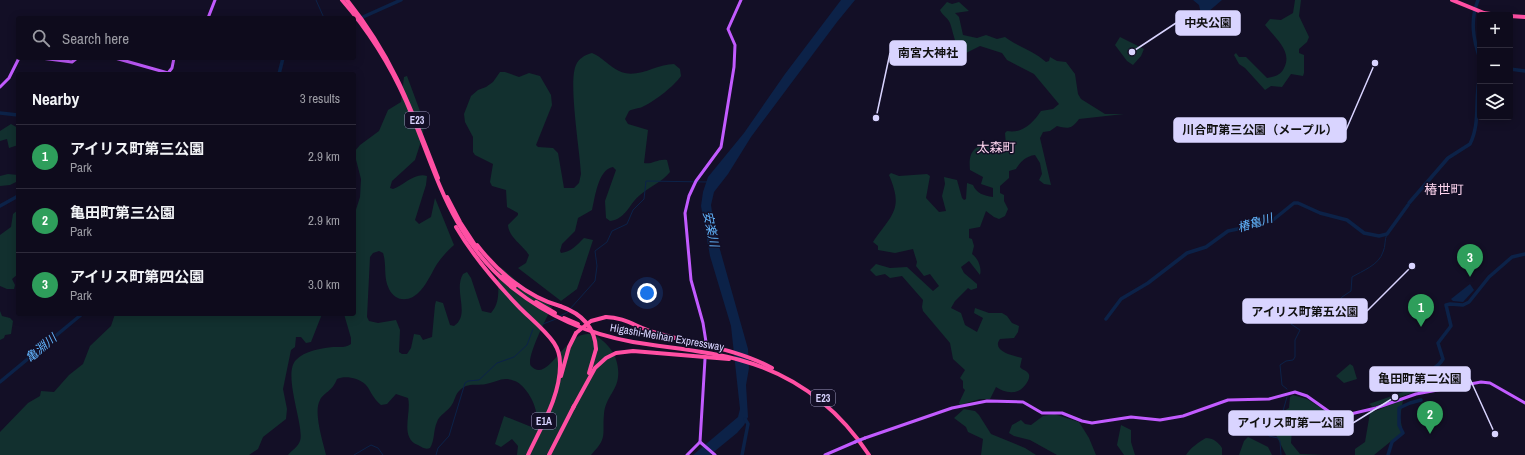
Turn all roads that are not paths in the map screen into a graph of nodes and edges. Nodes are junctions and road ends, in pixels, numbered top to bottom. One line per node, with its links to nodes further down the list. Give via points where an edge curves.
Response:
1 (215, 0): 8 (main road)
2 (342, 0): 6 (highway, Higashi-Meihan Expressway / E23)
3 (347, 0): 6 (highway, Higashi-Meihan Expressway / E23)
4 (741, 0): 23 (main road, via 728,29 735,43 734,67 721,147 696,181 687,204 691,280)
5 (1452, 0): 7 (highway)
6 (353, 11): 11 (highway, Higashi-Meihan Expressway / E23)
7 (1483, 12)
8 (209, 16)
9 (1513, 16): 10 (highway)
10 (1525, 17)
11 (362, 22): 20 (highway, Higashi-Meihan Expressway / E23, via 400,88); 21 (highway, Higashi-Meihan Expressway / E23, via 379,44 402,85 443,189)
12 (18, 60): 19 (main road, via 9,78)
13 (56, 60): 14 (main road)
14 (74, 60)
15 (122, 60): 17 (main road)
16 (174, 60): 18 (main road)
17 (164, 72)
18 (169, 72)
19 (0, 88)
20 (424, 147): 22 (highway, Higashi-Meihan Expressway / E23, via 446,204 471,245 507,283); 30 (highway, E1A, via 443,200 465,241 496,282 556,347 560,366 555,391)
21 (460, 222): 22 (highway, Higashi-Meihan Expressway / E23, via 477,248 501,274); 28 (highway, bridge, via 482,252 502,272 532,294 577,313 594,335 596,348 592,366)
22 (555, 315): 24 (highway, Higashi-Meihan Expressway / E23, via 622,337)
23 (706, 342)
24 (723, 354): 26 (highway, Higashi-Meihan Expressway / E23); 28 (highway, via 680,355 624,351 610,355 598,365); 30 (highway, bridge, via 620,319 603,317 591,321 572,338 550,412)
25 (705, 359): 29 (main road)
26 (757, 363): 36 (highway, Higashi-Meihan Expressway / E23, via 818,398 847,425); 37 (highway, Higashi-Meihan Expressway / E23, via 802,383 827,402 848,423)
27 (1525, 403): 35 (main road, bridge, via 1490,383 1481,382 1416,394 1376,408 1342,416 1331,413 1307,396 1295,392 1269,399 1228,400 1183,416 1160,420 1131,417 1092,423 1062,413 1042,413 1023,402 992,401 952,408 865,438)
28 (573, 408): 32 (highway, E1A)
29 (701, 443): 33 (main road); 34 (main road)
30 (531, 450): 31 (highway, E1A)
31 (528, 455)
32 (548, 455)
33 (687, 455)
34 (715, 455)
35 (825, 455)
36 (869, 455)
37 (872, 455)

